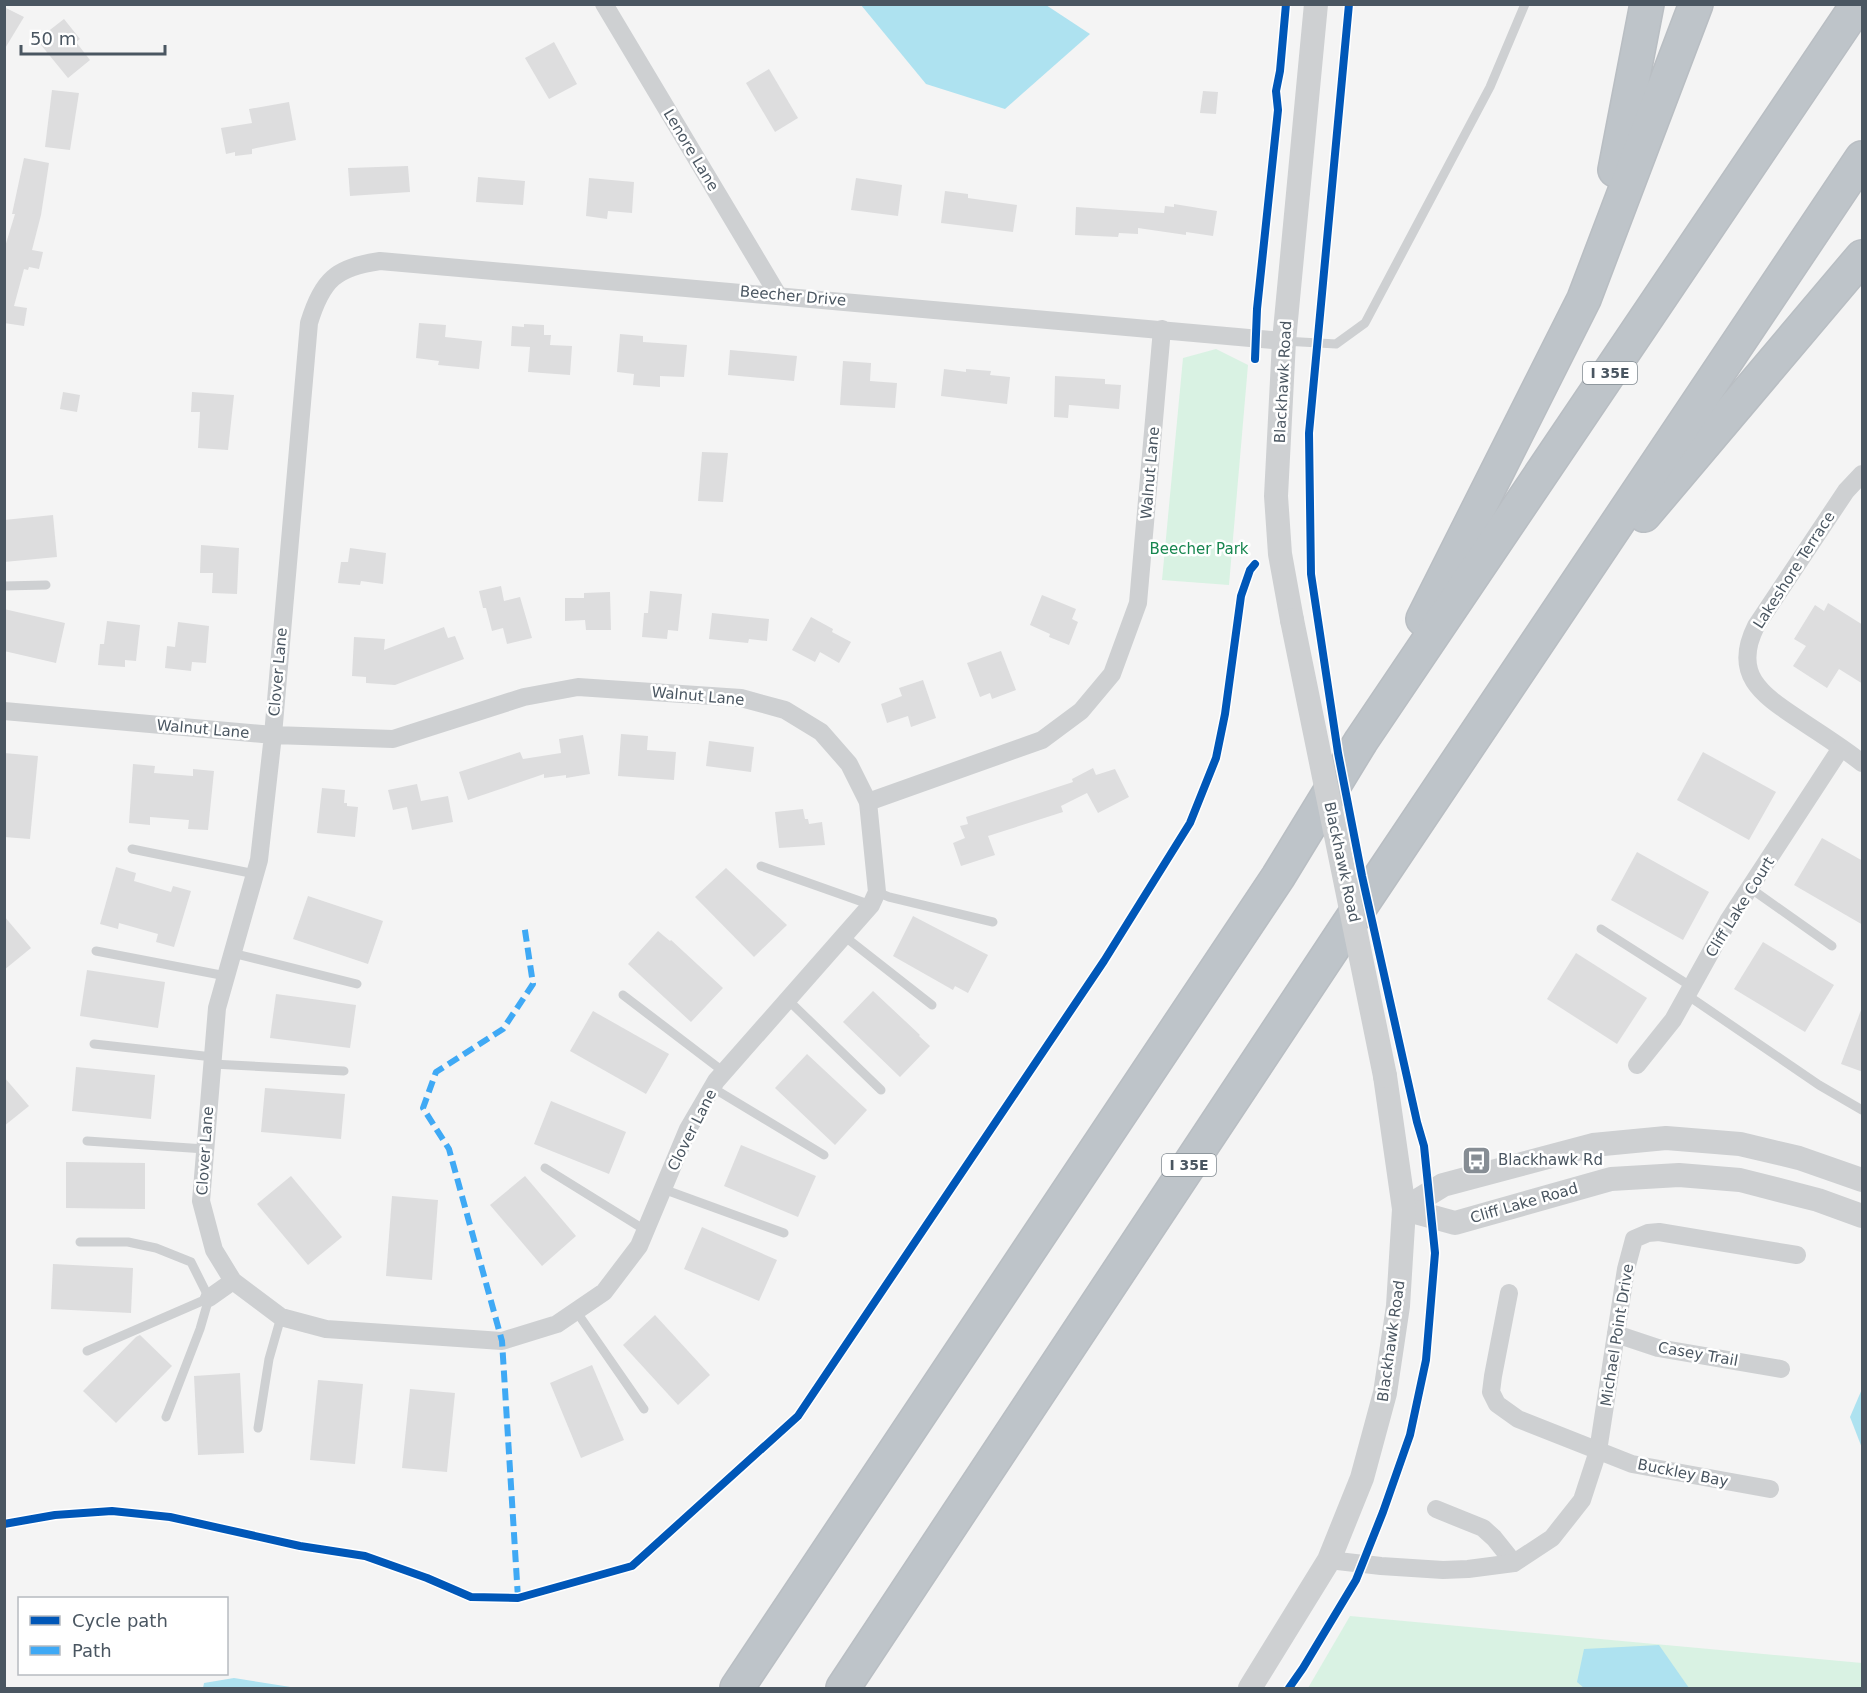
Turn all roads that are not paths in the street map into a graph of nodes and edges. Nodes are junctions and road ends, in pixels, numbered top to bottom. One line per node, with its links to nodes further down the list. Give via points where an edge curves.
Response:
1 (604, 4): 9 (street, Lenore Lane)
2 (1316, 4): 13 (street, Blackhawk Road)
3 (1525, 4): 13 (lane, via 1490,87 1365,323 1336,344)
4 (1647, 4): 11 (highway, via 1622,140)
5 (1696, 4): 11 (highway)
6 (1858, 4): 20 (highway, I 35E)
7 (1863, 158): 17 (highway, I 35E)
8 (1863, 257): 17 (highway)
9 (778, 294): 10 (street, Beecher Drive, via 380,261 356,264 333,277); 12 (street, Beecher Drive)
10 (316, 299): 19 (street, Clover Lane, via 309,323)
11 (1584, 299): 20 (highway)
12 (1162, 329): 13 (street, Beecher Drive); 23 (street, Walnut Lane, via 1138,603 1112,675 1081,711 1042,740)
13 (1284, 341): 55 (street, Blackhawk Road, bridge, via 1276,496 1280,554 1385,1076)
14 (1863, 474): 21 (street, Lakeshore Terrace, via 1846,491 1756,626 1747,656 1751,676 1762,693)
15 (46, 585): 16 (lane)
16 (4, 586)
17 (1536, 642): 78 (highway, I 35E)
18 (4, 711): 19 (street, Walnut Lane)
19 (273, 735): 23 (street, Walnut Lane, via 393,739 524,697 578,687 741,698 785,710 821,732 849,764); 26 (street, Clover Lane)
20 (1361, 741): 77 (highway, I 35E, via 1278,877)
21 (1841, 748): 22 (street, Lakeshore Terrace); 27 (street, Cliff Lake Court)
22 (1863, 763)
23 (868, 802): 28 (street)
24 (132, 849): 26 (lane)
25 (761, 866): 28 (lane)
26 (255, 874): 34 (street, Clover Lane)
27 (1750, 888): 32 (lane); 37 (street, Cliff Lake Court)
28 (874, 898): 29 (lane, via 889,897); 31 (street, Clover Lane)
29 (993, 922)
30 (1601, 929): 37 (lane)
31 (844, 936): 39 (street, Clover Lane); 40 (lane)
32 (1832, 946)
33 (96, 951): 35 (lane)
34 (232, 953): 35 (street, Clover Lane); 36 (lane)
35 (226, 976): 42 (street, Clover Lane, via 217,1008)
36 (357, 984)
37 (1690, 991): 43 (street, Cliff Lake Court, via 1673,1020); 48 (lane, via 1819,1085)
38 (623, 995): 45 (lane)
39 (788, 1000): 45 (street, Clover Lane); 47 (lane)
40 (932, 1005)
41 (94, 1044): 42 (lane)
42 (213, 1061): 44 (lane); 50 (street, Clover Lane)
43 (1637, 1065)
44 (344, 1071)
45 (724, 1072): 46 (street, Clover Lane)
46 (713, 1088): 51 (lane); 54 (street, Clover Lane, via 688,1129)
47 (881, 1090)
48 (1863, 1110)
49 (87, 1141): 50 (lane)
50 (205, 1149): 61 (street, Clover Lane, via 201,1201 214,1250)
51 (824, 1155)
52 (545, 1168): 57 (lane)
53 (1863, 1180): 55 (street, via 1799,1158 1740,1144 1666,1138 1593,1144 1443,1185)
54 (663, 1189): 57 (street, Clover Lane); 58 (lane)
55 (1404, 1209): 56 (street, Cliff Lake Road, via 1455,1223 1611,1179 1679,1175 1740,1180); 75 (street, Blackhawk Road, via 1398,1306 1385,1393 1362,1478)
56 (1863, 1216)
57 (645, 1230): 64 (street, Clover Lane, via 639,1246 604,1292)
58 (784, 1233)
59 (80, 1242): 63 (lane, via 128,1242 191,1262)
60 (1797, 1255): 66 (street, Michael Point Drive, via 1659,1232 1634,1239)
61 (233, 1281): 63 (street); 65 (street, Clover Lane)
62 (1509, 1293): 72 (street, Buckley Bay, via 1491,1392 1497,1404 1518,1419)
63 (209, 1298): 67 (lane); 70 (lane)
64 (576, 1311): 65 (street, Clover Lane, via 556,1324 502,1341 326,1329); 69 (lane)
65 (281, 1317): 71 (lane, via 269,1359)
66 (1616, 1334): 68 (street, Casey Trail, via 1658,1348); 72 (street, Michael Point Drive)
67 (87, 1351)
68 (1781, 1369)
69 (644, 1410)
70 (166, 1417)
71 (258, 1428)
72 (1598, 1451): 73 (street, Buckley Bay, via 1632,1464); 76 (street, Michael Point Drive, via 1582,1500 1552,1538)
73 (1770, 1489)
74 (1436, 1509): 76 (street, via 1482,1528)
75 (1329, 1560): 76 (street, Michael Point Drive, via 1443,1570); 79 (street, Blackhawk Road)
76 (1514, 1563)
77 (737, 1689)
78 (843, 1689)
79 (1250, 1689)

